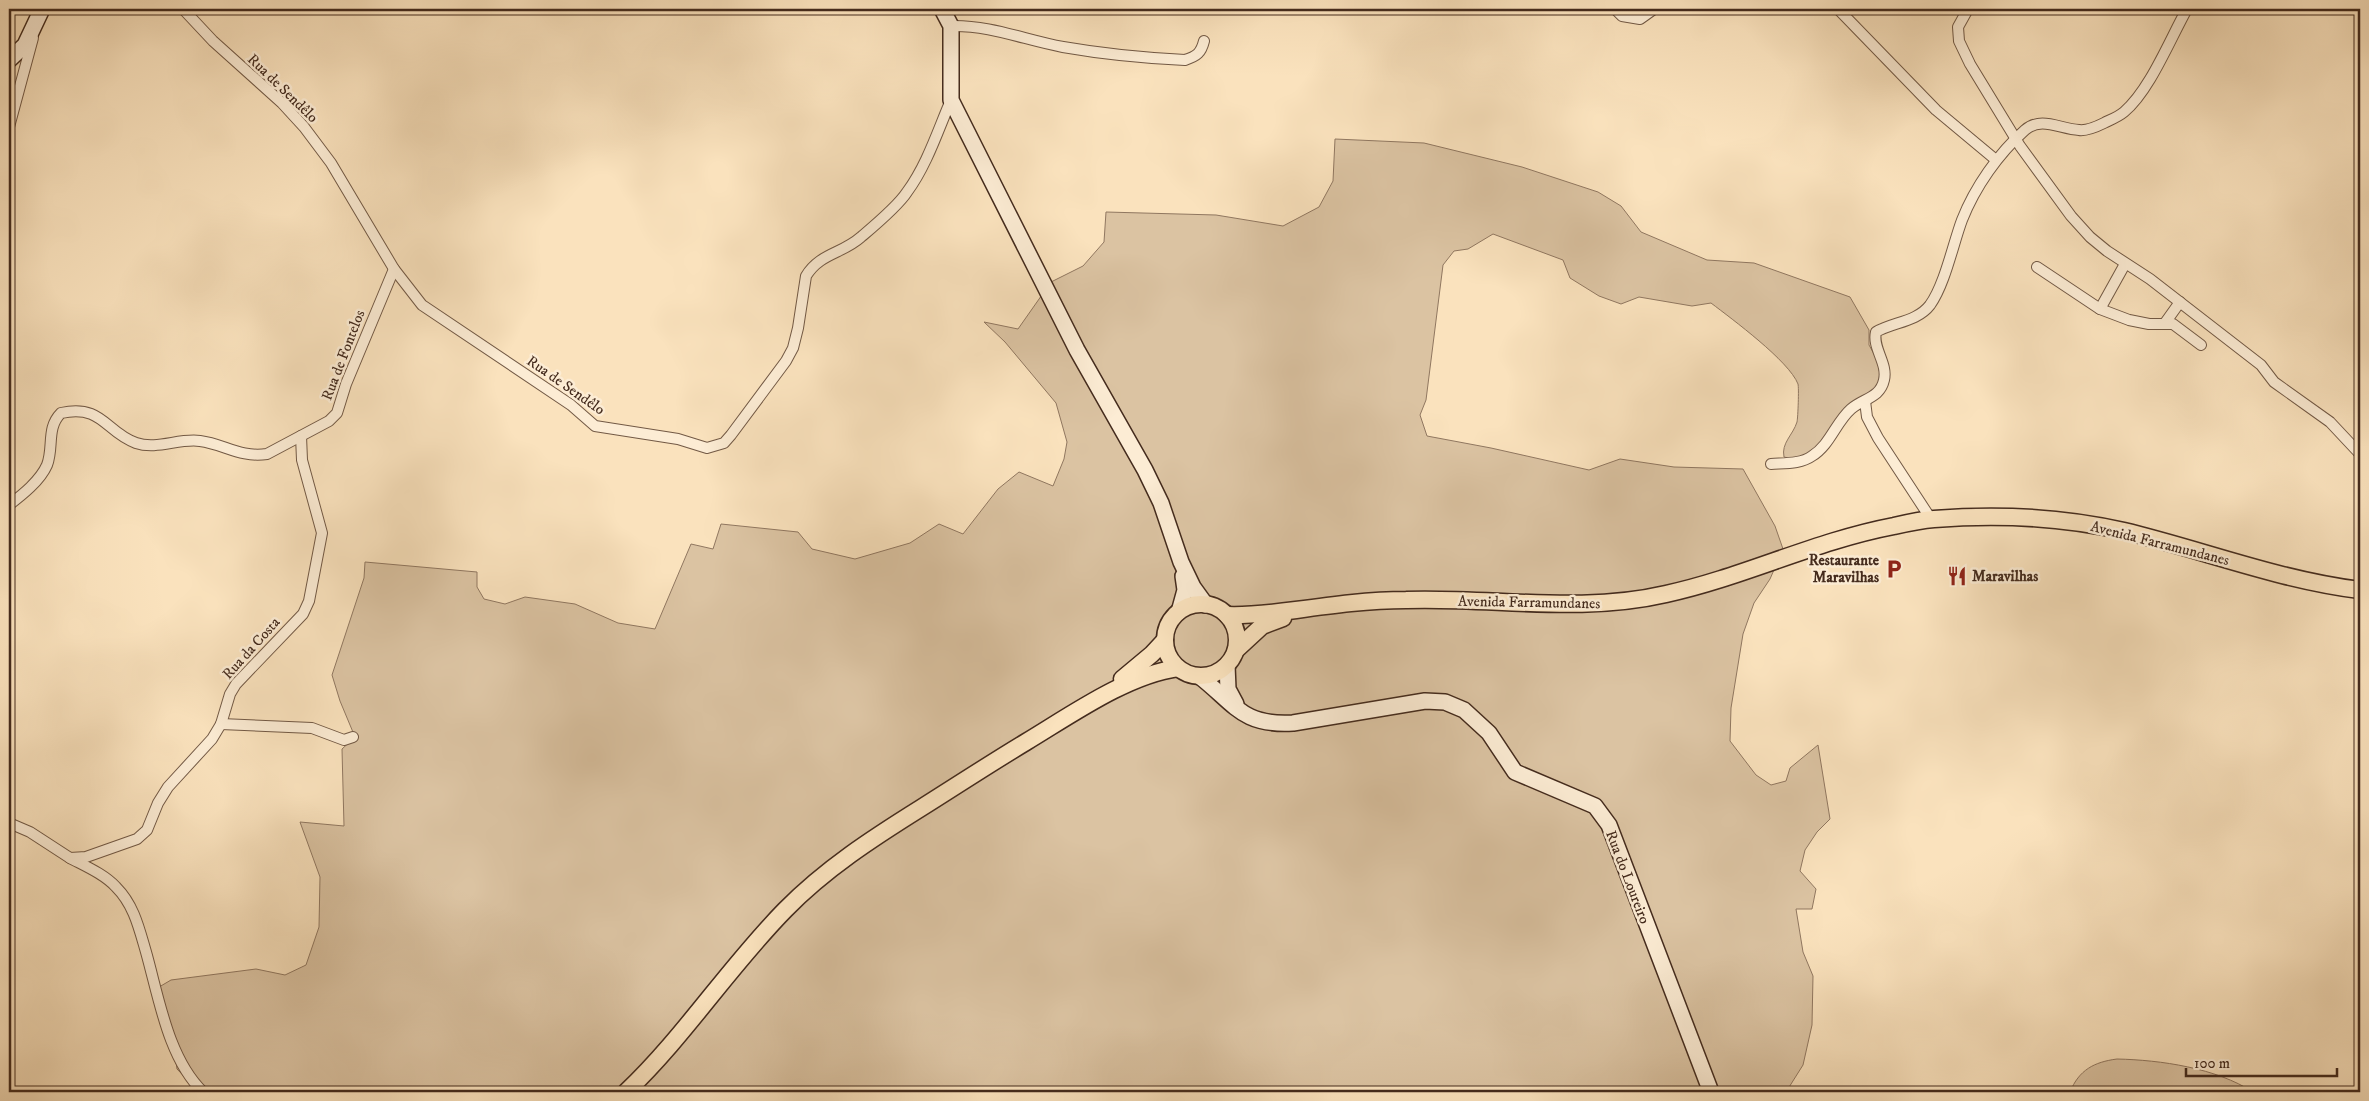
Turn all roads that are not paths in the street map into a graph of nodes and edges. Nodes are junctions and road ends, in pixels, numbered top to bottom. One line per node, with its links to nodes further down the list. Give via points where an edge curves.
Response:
1 (183, 9): 18 (street, Rua de Sendêlo, via 212,41 304,126 331,163)
2 (942, 9): 9 (street)
3 (1615, 9): 4 (street, via 1622,16 1640,19)
4 (1654, 9)
5 (1838, 9): 15 (street, via 1936,110)
6 (1968, 9): 14 (street, via 1958,27 1959,41 1984,91)
7 (2187, 9): 14 (street, via 2155,69 2123,113 2097,127 2081,131 2034,123)
8 (39, 16): 11 (street, via 25,45); 13 (street)
9 (951, 26): 10 (street, via 971,26 1103,54 1185,60 1195,57); 12 (street)
10 (1204, 41)
11 (9, 60)
12 (952, 100): 18 (street, Rua de Sendêlo, via 908,192 853,244 825,257 811,268 806,276 793,348 724,443 716,447 707,448 678,439 595,426 571,405 422,305); 29 (street, via 1077,350 1146,470)
13 (9, 127)
14 (2016, 139): 15 (street); 16 (street, via 2071,216 2090,237)
15 (1996, 160): 23 (street, via 1974,193 1929,306 1917,316 1876,332 1874,340 1885,379 1879,393)
16 (2125, 264): 19 (street); 20 (street)
17 (2037, 267): 20 (street)
18 (394, 269): 24 (street, Rua de Fontelos, via 337,413)
19 (2180, 302): 21 (street); 25 (street, via 2261,365 2274,382 2317,411)
20 (2100, 309): 21 (street, via 2129,320)
21 (2165, 323): 22 (street, via 2173,324)
22 (2201, 345)
23 (1865, 402): 26 (street, via 1852,409 1812,456 1796,462); 28 (street, via 1866,417)
24 (301, 436): 27 (street, Rua de Fontelos, via 267,454 258,455 227,450 202,441 145,445 126,438 97,416 75,410 61,413 52,426 46,467 39,478); 42 (street, Rua da Costa, via 302,460 322,533 310,601 303,614 236,684)
25 (2360, 454)
26 (1771, 464)
27 (9, 505)
28 (1931, 519): 30 (main road, Avenida Farramundanes, via 2020,517 2069,522 2123,531 2290,578); 32 (main road, Avenida Farramundanes, via 1859,532 1705,584 1636,600 1554,605 1406,600)
29 (1181, 562): 31 (street); 33 (street, via 1185,590)
30 (2360, 590)
31 (1206, 605): 33 (main road, via 1187,607); 34 (main road)
32 (1309, 608): 34 (main road); 36 (main road, via 1262,626)
33 (1179, 612): 35 (main road, via 1169,624)
34 (1227, 615): 36 (main road, via 1236,631)
35 (1165, 640): 38 (main road, via 1166,650); 40 (main road, via 1136,668)
36 (1236, 650): 37 (main road)
37 (1227, 665): 39 (main road, via 1214,674); 41 (street, via 1228,689)
38 (1178, 668): 39 (main road); 40 (main road, via 1142,677)
39 (1199, 676): 41 (street, Rua do Loureiro, via 1234,709)
40 (1078, 711): 47 (main road, via 875,837 823,875 772,924)
41 (1245, 715): 48 (street, Rua do Loureiro, via 1273,724 1293,723 1425,701 1445,702 1464,710 1489,733 1516,772 1594,806 1609,825)
42 (221, 724): 43 (street, via 312,728 344,740); 45 (street, Rua da Costa, via 212,739 168,787 147,830 137,839 86,857)
43 (354, 737)
44 (9, 824): 45 (street, via 30,832)
45 (70, 858): 46 (street, via 115,886 136,916 168,1030 182,1065 192,1082)
46 (203, 1092)
47 (626, 1092)
48 (1711, 1092)

